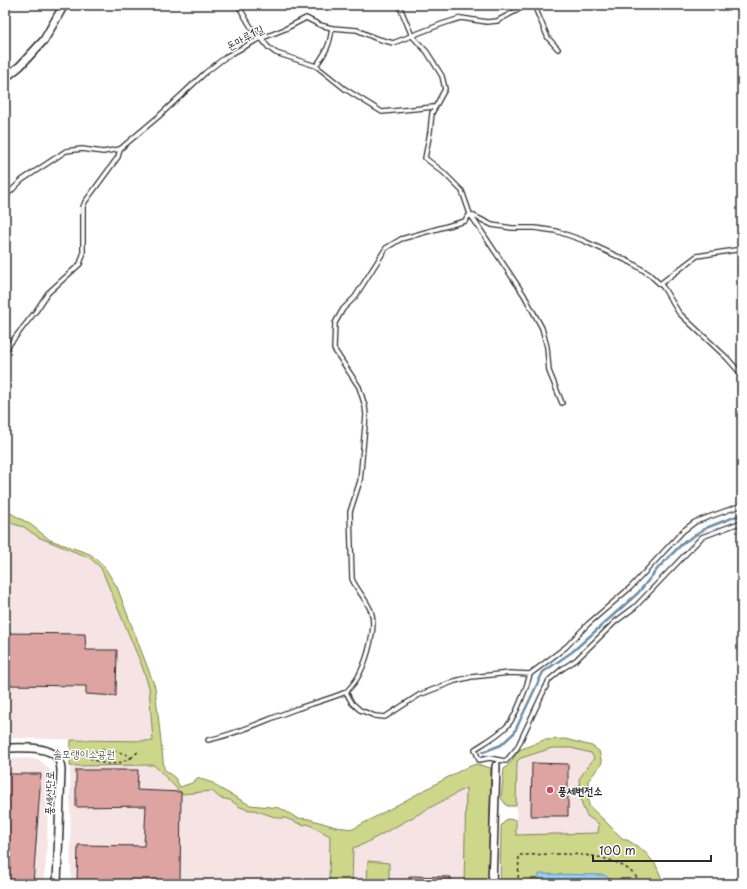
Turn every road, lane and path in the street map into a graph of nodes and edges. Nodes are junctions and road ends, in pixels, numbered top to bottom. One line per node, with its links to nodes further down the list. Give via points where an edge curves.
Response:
1 (64, 5): 11 (street, via 44,40)
2 (238, 5): 8 (lane, via 255,34)
3 (399, 5): 7 (lane)
4 (527, 5): 7 (lane, 돈마루1길, via 497,21 461,18)
5 (534, 5): 9 (lane, via 548,38)
6 (332, 28): 7 (lane, 돈마루1길, via 357,30 393,43); 8 (lane, 돈마루1길, via 306,18); 10 (lane, via 327,51)
7 (412, 36): 12 (lane, via 427,52 442,76 445,89)
8 (261, 38): 10 (lane, via 276,53); 13 (lane, 돈마루1길, via 227,56 205,73)
9 (558, 49)
10 (316, 66): 12 (lane, via 382,112)
11 (5, 78)
12 (434, 108): 15 (lane, via 425,158 462,191)
13 (120, 149): 14 (lane, via 103,152 82,149 66,151 22,180); 18 (lane, via 118,157 85,202 80,264 48,293)
14 (5, 197)
15 (470, 214): 17 (lane, via 492,225 556,231 582,240 632,263); 20 (lane, via 524,295 542,328 549,371); 24 (lane, via 465,221 401,238 386,248 336,323 334,349 359,387 366,414 360,481 350,512 352,579 371,612 373,623 368,652 359,675)
16 (742, 249): 17 (lane, via 697,256)
17 (660, 284): 19 (lane, via 679,314)
18 (5, 352)
19 (742, 375)
20 (562, 403)
21 (742, 505): 23 (lane, via 695,522 683,531 631,588 588,624 566,648)
22 (742, 522): 31 (lane, via 702,537 635,607 576,660 552,676 517,748 506,761)
23 (530, 674): 24 (lane, via 510,672 455,681 419,695 385,717 360,710 352,703); 31 (lane, via 523,696 508,724 475,749 478,760 490,758)
24 (346, 692): 25 (lane, via 228,736)
25 (208, 740)
26 (5, 748): 32 (street, 풍세산단로, via 47,750 60,761)
27 (140, 750): 30 (path)
28 (85, 755): 29 (path); 30 (path, via 101,750 126,754); 30 (path, via 105,764 122,763)
29 (72, 756)
30 (131, 758)
31 (498, 763): 33 (street)
32 (57, 884)
33 (492, 884)
34 (518, 884): 35 (path, via 519,855 582,855 602,858 625,867)
35 (641, 884)

